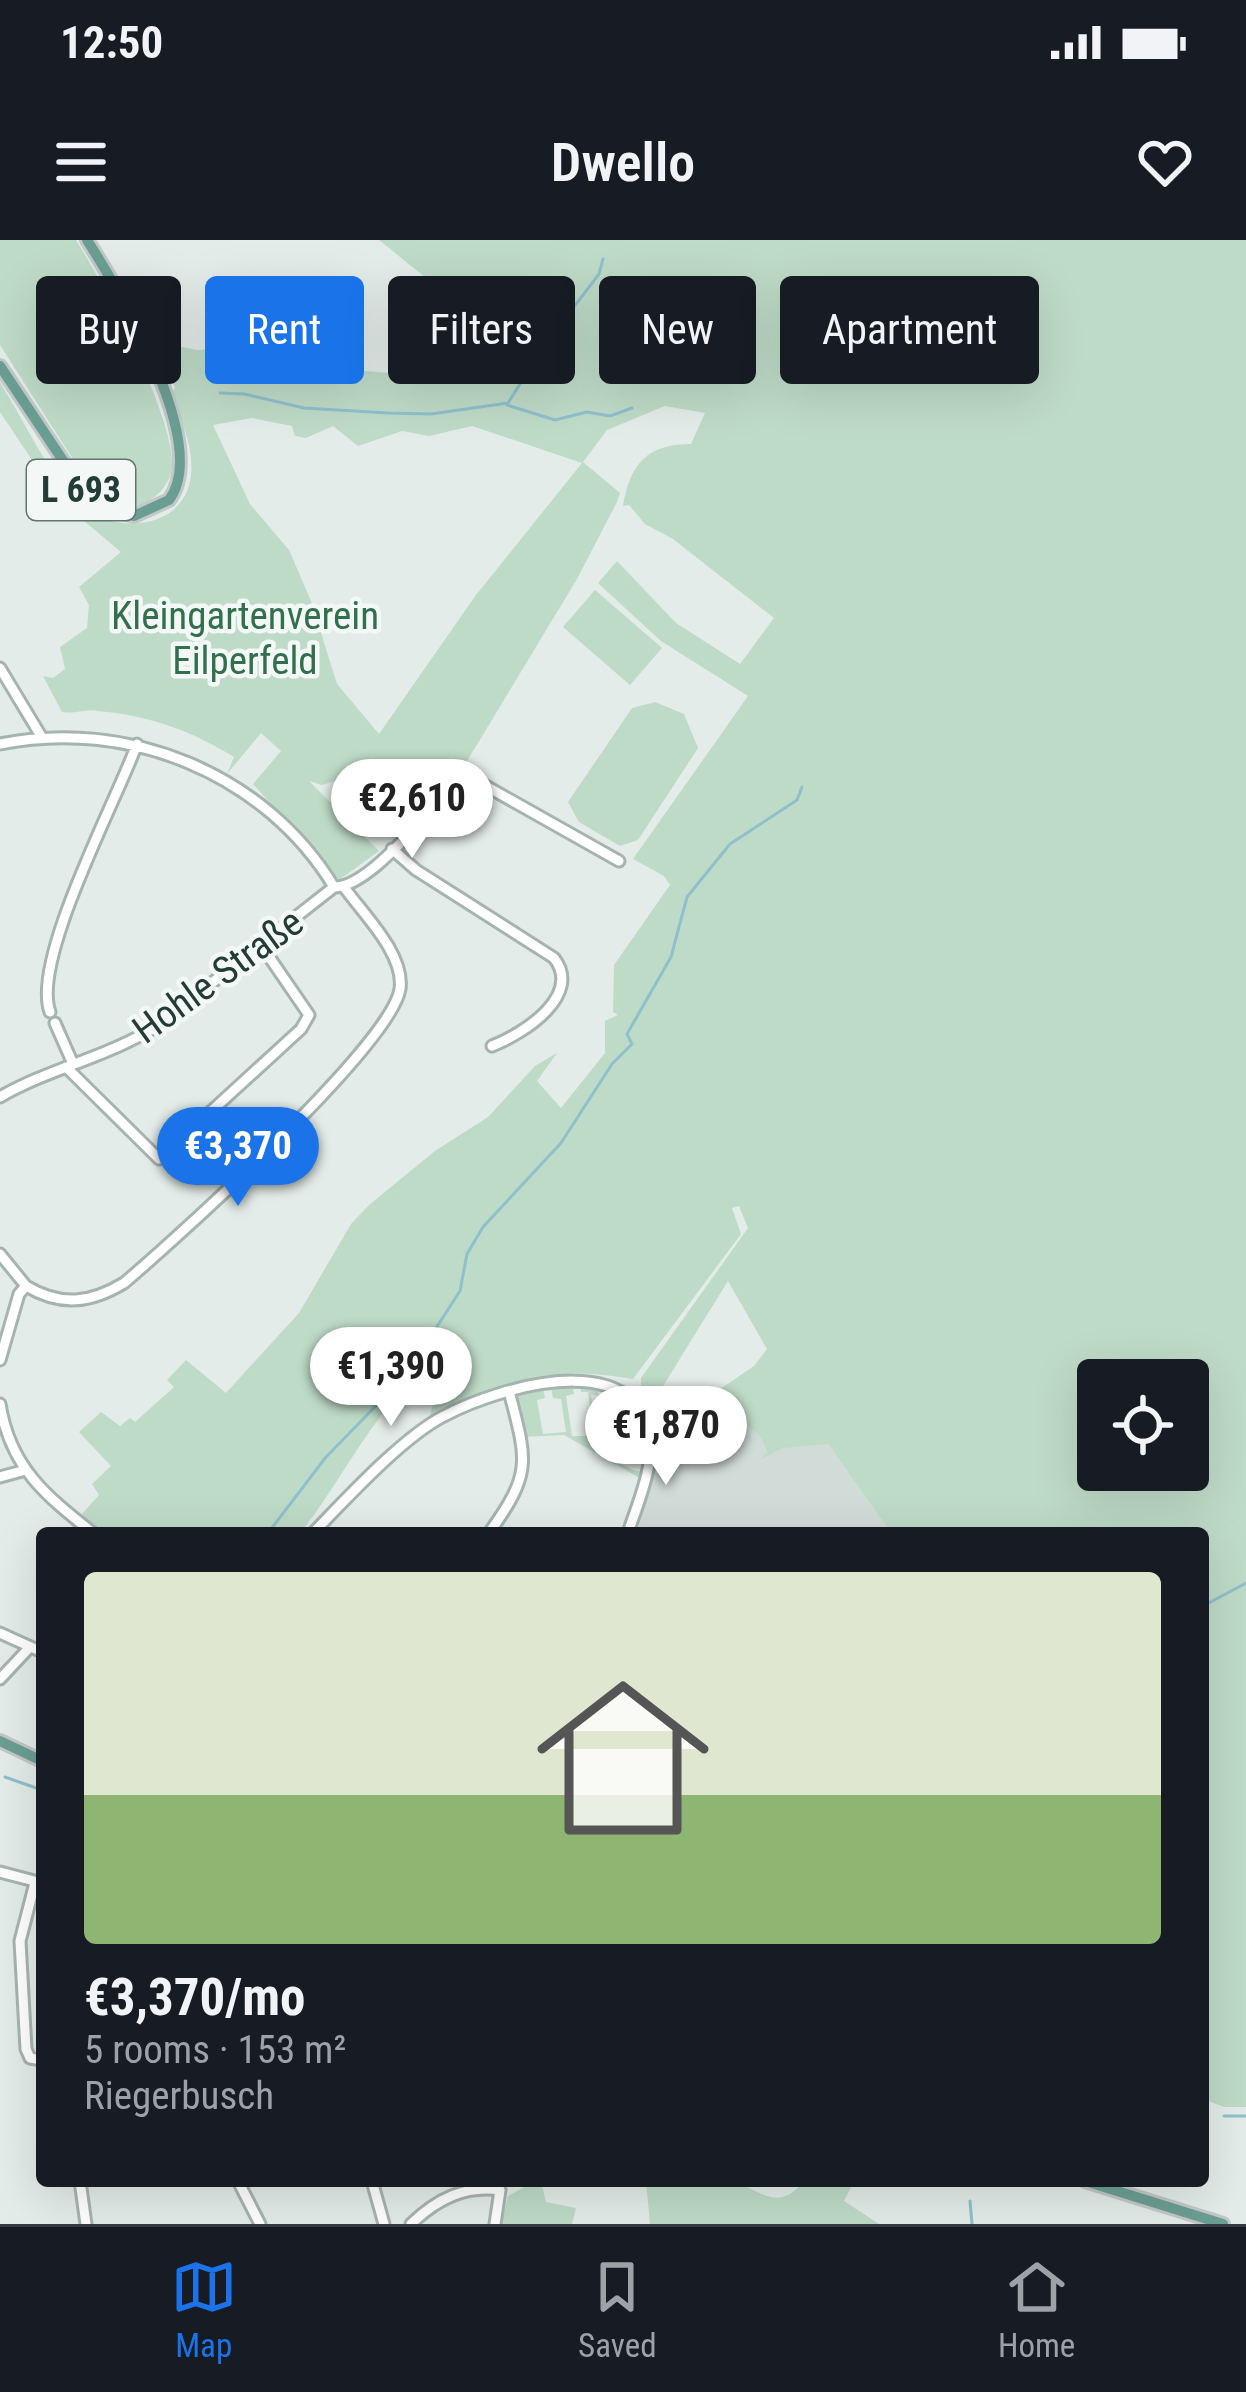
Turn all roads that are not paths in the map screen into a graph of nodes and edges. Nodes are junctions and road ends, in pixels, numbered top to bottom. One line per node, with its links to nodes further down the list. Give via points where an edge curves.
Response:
1 (87, 240): 2 (main road, L 693, via 131,315 177,430 183,463 169,500 134,516 101,507)
2 (0, 366)
3 (0, 668): 4 (street)
4 (41, 736): 5 (street); 6 (street)
5 (0, 744)
6 (137, 745): 9 (street, via 224,779); 12 (street, via 48,972 46,1000)
7 (392, 849): 8 (street, Hohle Straße, via 468,776); 9 (street, Hohle Straße); 11 (street, via 554,958 565,974 556,1001)
8 (619, 861)
9 (339, 887): 10 (street, Hohle Straße); 15 (street, via 400,976 396,1000 359,1051 124,1283 66,1302)
10 (262, 945): 12 (street, Hohle Straße, via 139,1038); 12 (street, via 309,1015 159,1159)
11 (492, 1046)
12 (70, 1065): 13 (street, Hohle Straße)
13 (0, 1097)
14 (0, 1254): 15 (street)
15 (26, 1286): 16 (street)
16 (0, 1360)
17 (509, 1391): 22 (street, via 438,1418); 23 (street, via 524,1468); 24 (street, via 575,1378 632,1405 646,1429 649,1462)
18 (0, 1403): 19 (street)
19 (22, 1471): 20 (street); 21 (street)
20 (0, 1477)
21 (86, 1527)
22 (319, 1527)
23 (493, 1527)
24 (630, 1527)
25 (0, 1634): 26 (street)
26 (30, 1647): 27 (street); 28 (street)
27 (36, 1650)
28 (0, 1679)
29 (0, 1741): 30 (main road)
30 (36, 1758)
31 (0, 1872): 32 (street)
32 (36, 1882)
33 (36, 1892): 34 (street, via 19,1964 26,2049)
34 (36, 2059)
35 (81, 2187): 41 (street)
36 (241, 2187): 42 (street)
37 (374, 2187): 43 (street)
38 (475, 2187): 44 (street)
39 (491, 2187): 45 (street, via 500,2191)
40 (1104, 2187): 46 (main road)
41 (86, 2224)
42 (260, 2224)
43 (384, 2224)
44 (411, 2224)
45 (495, 2224)
46 (1223, 2224)

